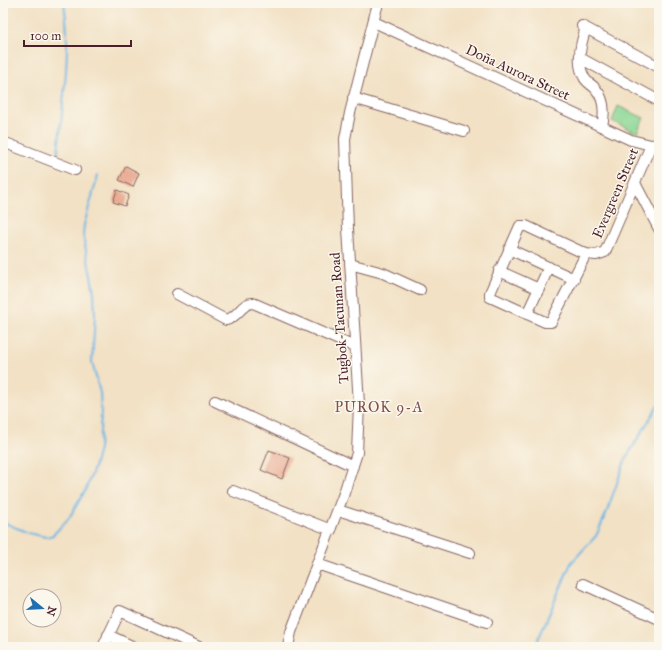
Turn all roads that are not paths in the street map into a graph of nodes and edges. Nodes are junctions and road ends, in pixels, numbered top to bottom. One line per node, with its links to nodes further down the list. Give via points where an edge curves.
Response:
1 (378, 3): 2 (street, Tugbok-Tacunan Road)
2 (374, 22): 5 (street, Tugbok-Tacunan Road); 7 (street, Doña Aurora Street)
3 (580, 58): 4 (street, via 584,27); 6 (street); 7 (street, via 583,76 601,97 604,111)
4 (659, 67)
5 (353, 98): 8 (street); 16 (street, Tugbok-Tacunan Road, via 345,152)
6 (659, 101)
7 (602, 126): 10 (street, Doña Aurora Street, via 636,142)
8 (464, 131)
9 (3, 142): 11 (street)
10 (655, 144): 12 (street, Evergreen Street)
11 (75, 170)
12 (635, 183): 13 (street); 15 (street, Evergreen Street, via 605,252 596,255)
13 (659, 229)
14 (509, 249): 15 (street, via 520,226 526,226); 17 (street); 18 (street)
15 (586, 254): 19 (street, Evergreen Street)
16 (350, 264): 21 (street, via 383,273); 24 (street, Tugbok-Tacunan Road)
17 (549, 267): 19 (street); 20 (street)
18 (499, 271): 20 (street); 23 (street, via 490,297)
19 (574, 279): 23 (street, Evergreen Street, via 552,322 545,322)
20 (539, 289): 23 (street)
21 (420, 290)
22 (177, 294): 24 (street, via 226,320 235,317 245,305 253,303)
23 (527, 314)
24 (355, 347): 26 (street, Tugbok-Tacunan Road, via 359,426 357,453)
25 (215, 401): 26 (street)
26 (353, 466): 28 (street, Tugbok-Tacunan Road)
27 (233, 491): 29 (street)
28 (338, 510): 29 (street, Tugbok-Tacunan Road); 30 (street)
29 (331, 530): 31 (street, Tugbok-Tacunan Road)
30 (470, 553)
31 (317, 564): 34 (street); 39 (street, Tugbok-Tacunan Road, via 291,632)
32 (583, 584): 33 (street)
33 (659, 619)
34 (487, 622)
35 (108, 635): 36 (street); 37 (street); 38 (street, via 120,611)
36 (103, 647)
37 (134, 647)
38 (199, 647)
39 (288, 647)

